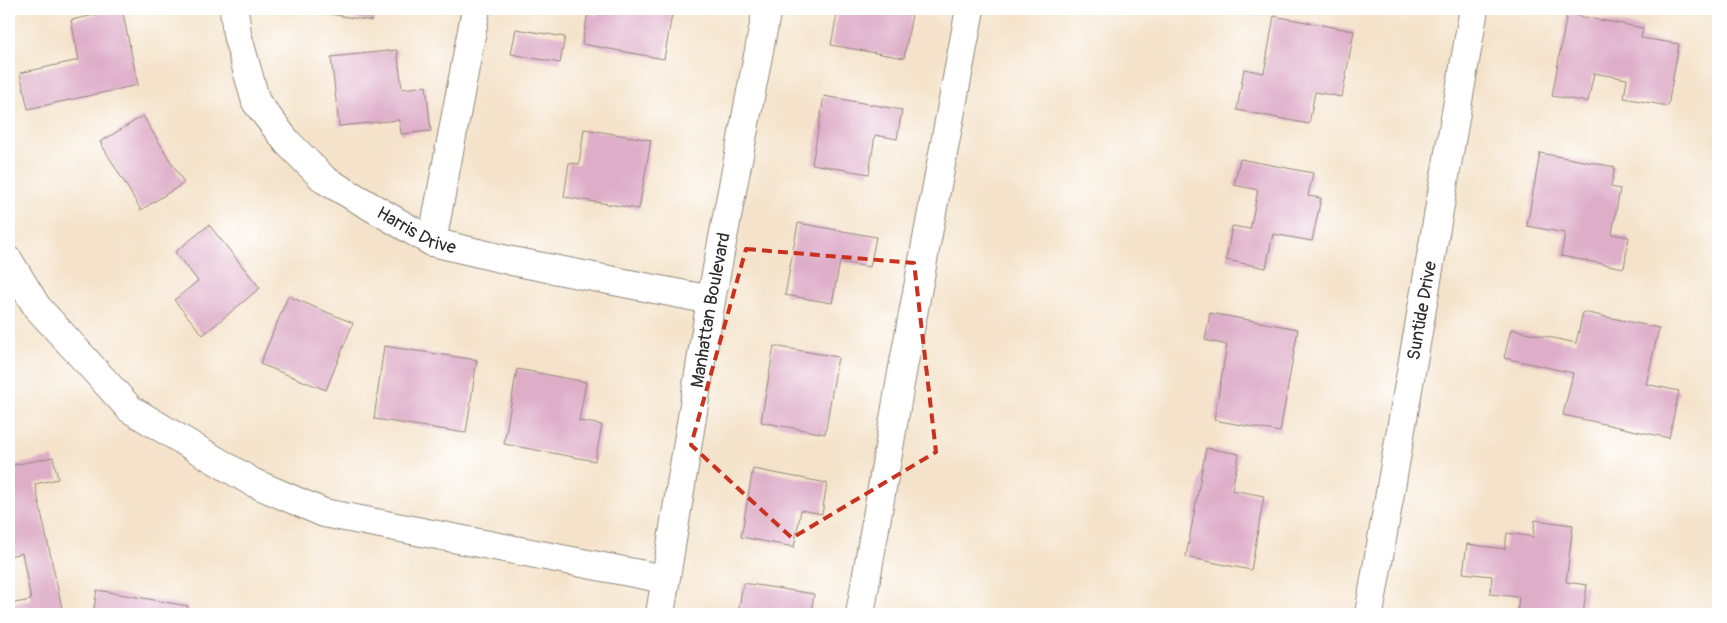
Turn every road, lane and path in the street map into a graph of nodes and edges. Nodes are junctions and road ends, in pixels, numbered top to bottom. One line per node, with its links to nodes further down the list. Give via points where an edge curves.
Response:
1 (234, 9): 6 (street, Harris Drive, via 237,34 256,102 288,143 325,180)
2 (476, 9): 6 (street)
3 (767, 9): 8 (street, Manhattan Boulevard)
4 (970, 9): 11 (street)
5 (1474, 9): 12 (street, Suntide Drive)
6 (432, 242): 8 (street, Harris Drive)
7 (9, 261): 9 (street, via 37,307 130,409 252,482 324,513)
8 (711, 300): 9 (street, Manhattan Boulevard)
9 (665, 579): 10 (street, Manhattan Boulevard)
10 (660, 614)
11 (860, 614)
12 (1369, 614)

